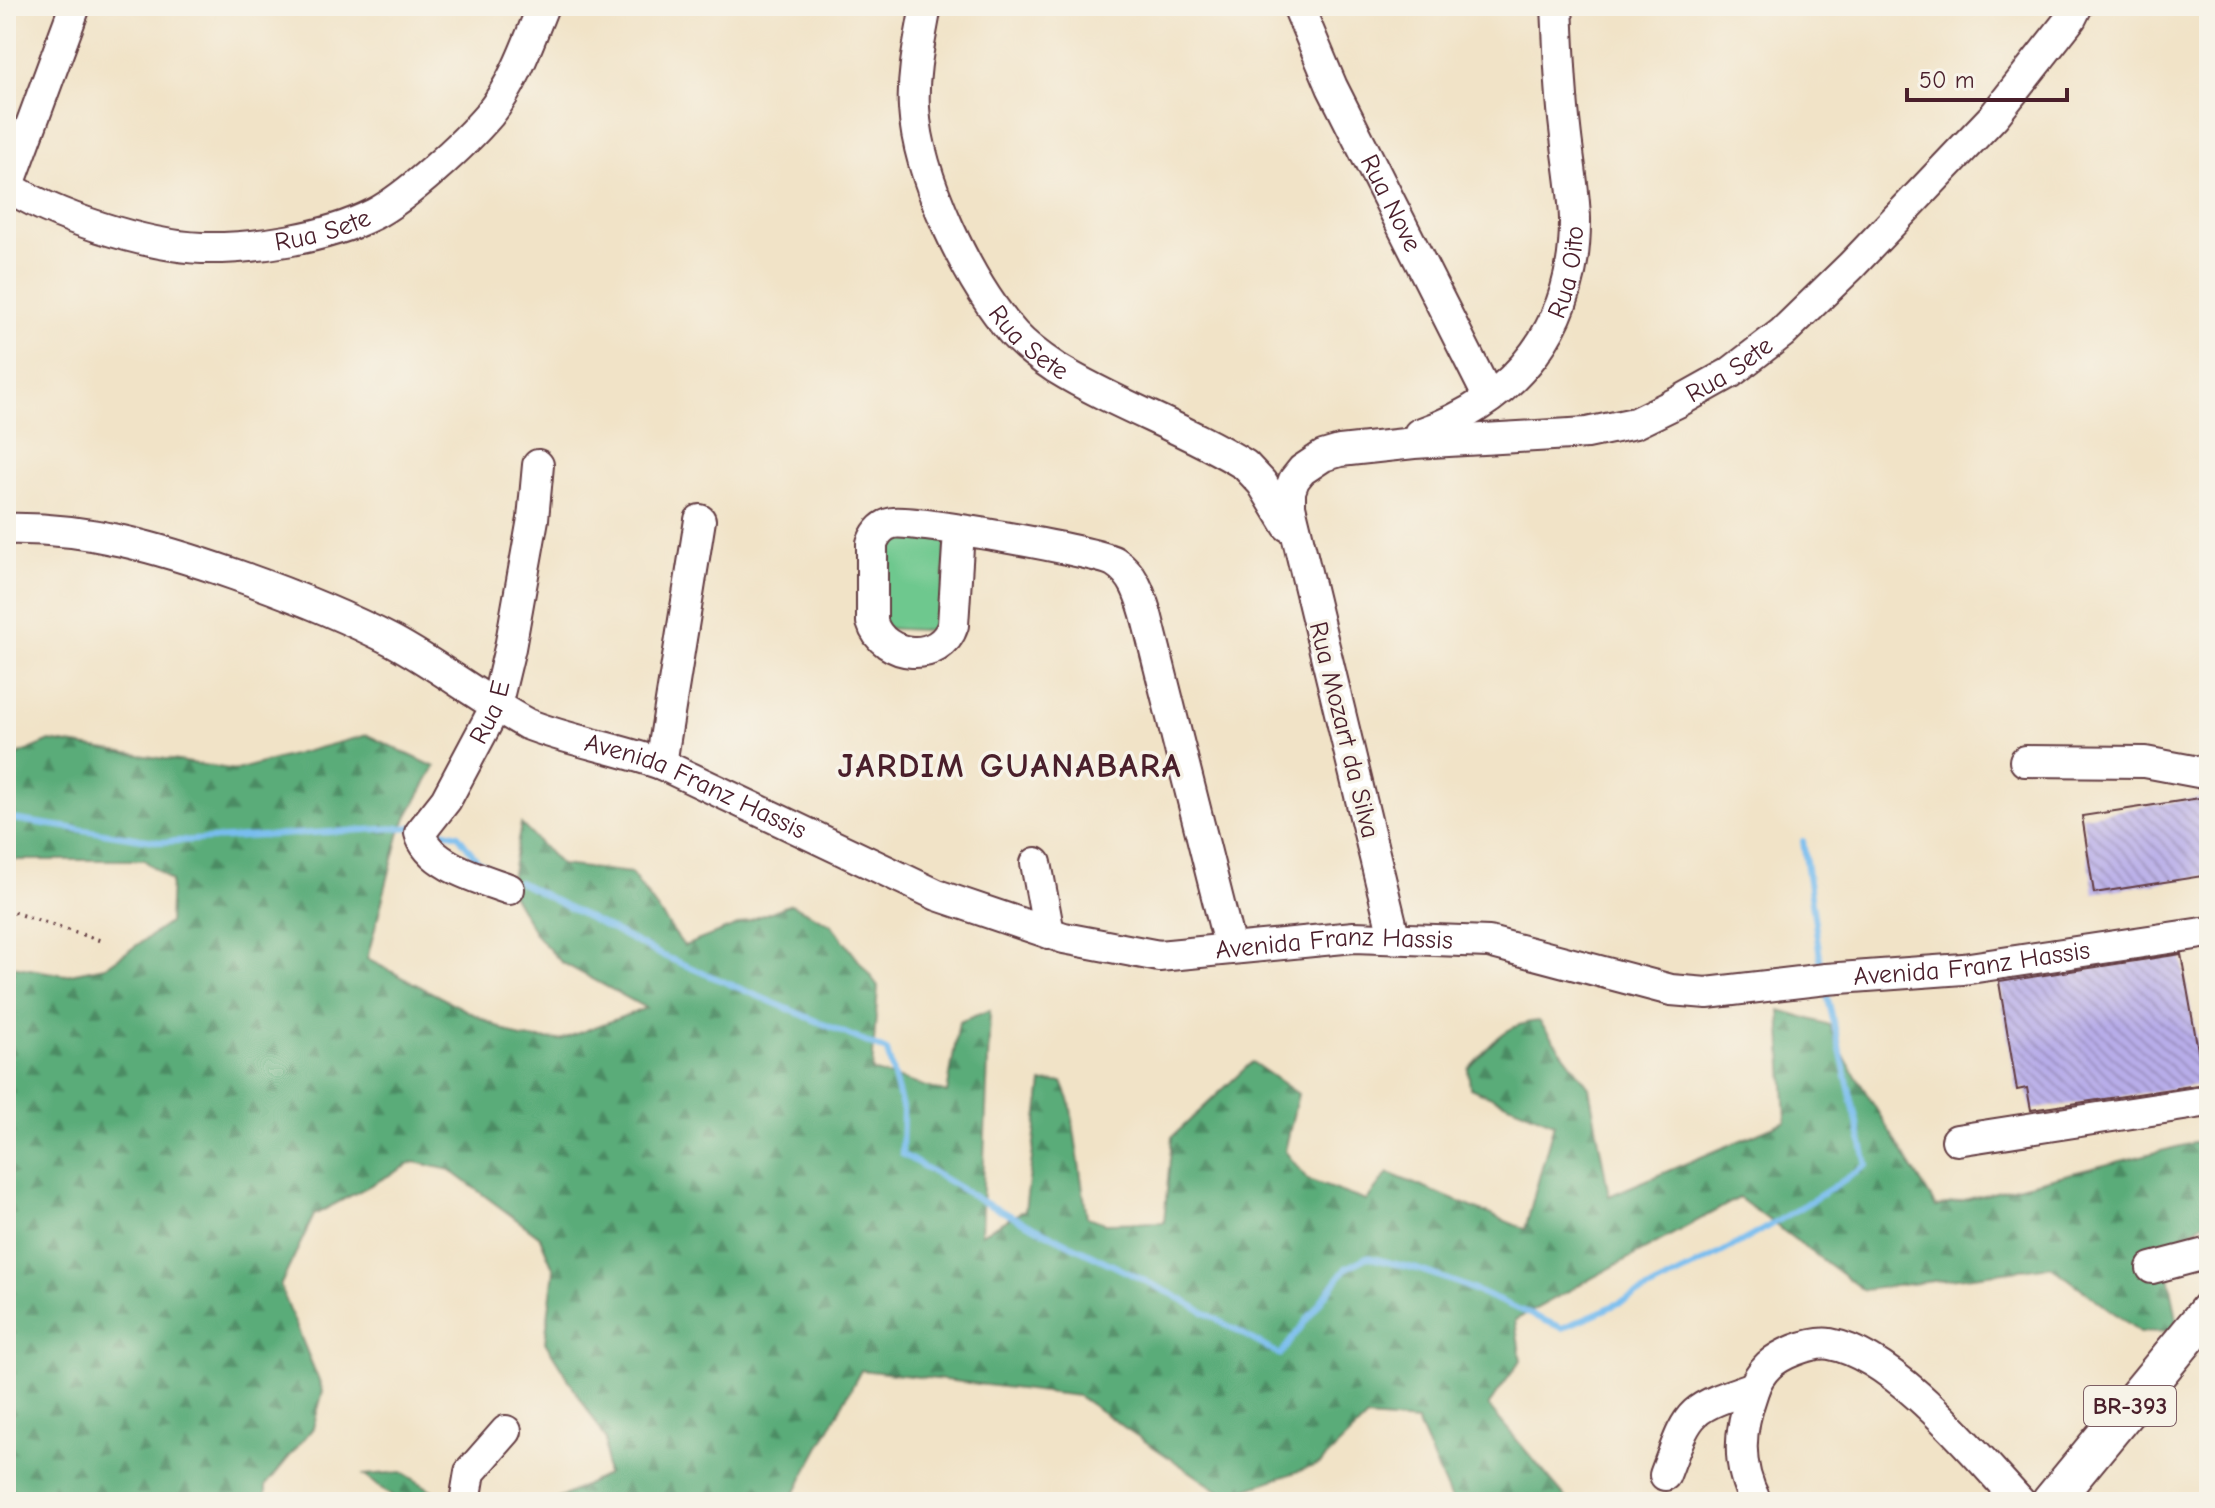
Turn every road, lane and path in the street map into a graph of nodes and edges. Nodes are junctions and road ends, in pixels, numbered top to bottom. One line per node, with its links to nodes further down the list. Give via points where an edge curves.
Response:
1 (75, 6): 7 (street)
2 (543, 6): 7 (street, Rua Sete, via 489,115 403,195 343,225 249,245 200,248 117,231)
3 (926, 6): 15 (street, Rua Sete, via 914,84 925,169 952,235 1000,317 1055,367 1245,465 1279,508)
4 (1298, 6): 8 (street, Rua Nove, via 1332,87)
5 (1557, 6): 8 (street, Rua Oito, via 1574,199 1570,271 1560,308 1539,349)
6 (2077, 6): 9 (street, Rua Sete, via 1994,116 1792,324 1730,373 1635,423 1587,433)
7 (7, 188)
8 (1489, 398): 9 (street, Rua Oito, via 1454,420)
9 (1387, 445): 12 (street, Rua Sete, via 1323,456 1302,470 1290,491)
10 (538, 465): 16 (street, Rua E, via 521,588)
11 (700, 520): 18 (street)
12 (1294, 523): 15 (street, Rua Mozart da Silva)
13 (6, 529): 16 (street, Avenida Franz Hassis, via 91,533 186,557 259,583 395,642)
14 (959, 531): 14 (street, via 901,522 877,533 872,543 872,622 888,645 923,652 950,633); 27 (street, via 1098,555 1123,568 1135,584)
15 (1305, 569): 25 (street, Rua Mozart da Silva)
16 (496, 706): 18 (street, Avenida Franz Hassis, via 547,732); 21 (street, Rua E, via 420,833 446,864)
17 (2025, 761): 19 (street, via 2145,762)
18 (661, 764): 24 (street, Avenida Franz Hassis, via 924,889)
19 (2209, 774)
20 (1036, 863): 24 (street)
21 (509, 889)
22 (6, 910): 26 (path)
23 (2209, 932): 25 (street, Avenida Franz Hassis, via 1963,969 1707,993 1671,990 1489,942)
24 (1049, 933): 27 (street, Avenida Franz Hassis, via 1159,956)
25 (1394, 936): 27 (street, Avenida Franz Hassis)
26 (102, 941)
27 (1230, 948)
28 (2209, 1101): 29 (street)
29 (1957, 1140)
30 (2209, 1253): 31 (street)
31 (2152, 1268)
32 (2209, 1310): 39 (main road, BR-393)
33 (1754, 1387): 35 (street, via 1697,1409 1684,1426); 37 (street, via 1740,1441 1742,1465); 38 (street, via 1768,1364 1786,1354 1827,1343 1846,1349 1897,1378)
34 (506, 1431): 36 (street, via 470,1472)
35 (1665, 1475)
36 (465, 1502)
37 (1756, 1502)
38 (2020, 1502)
39 (2051, 1502)

